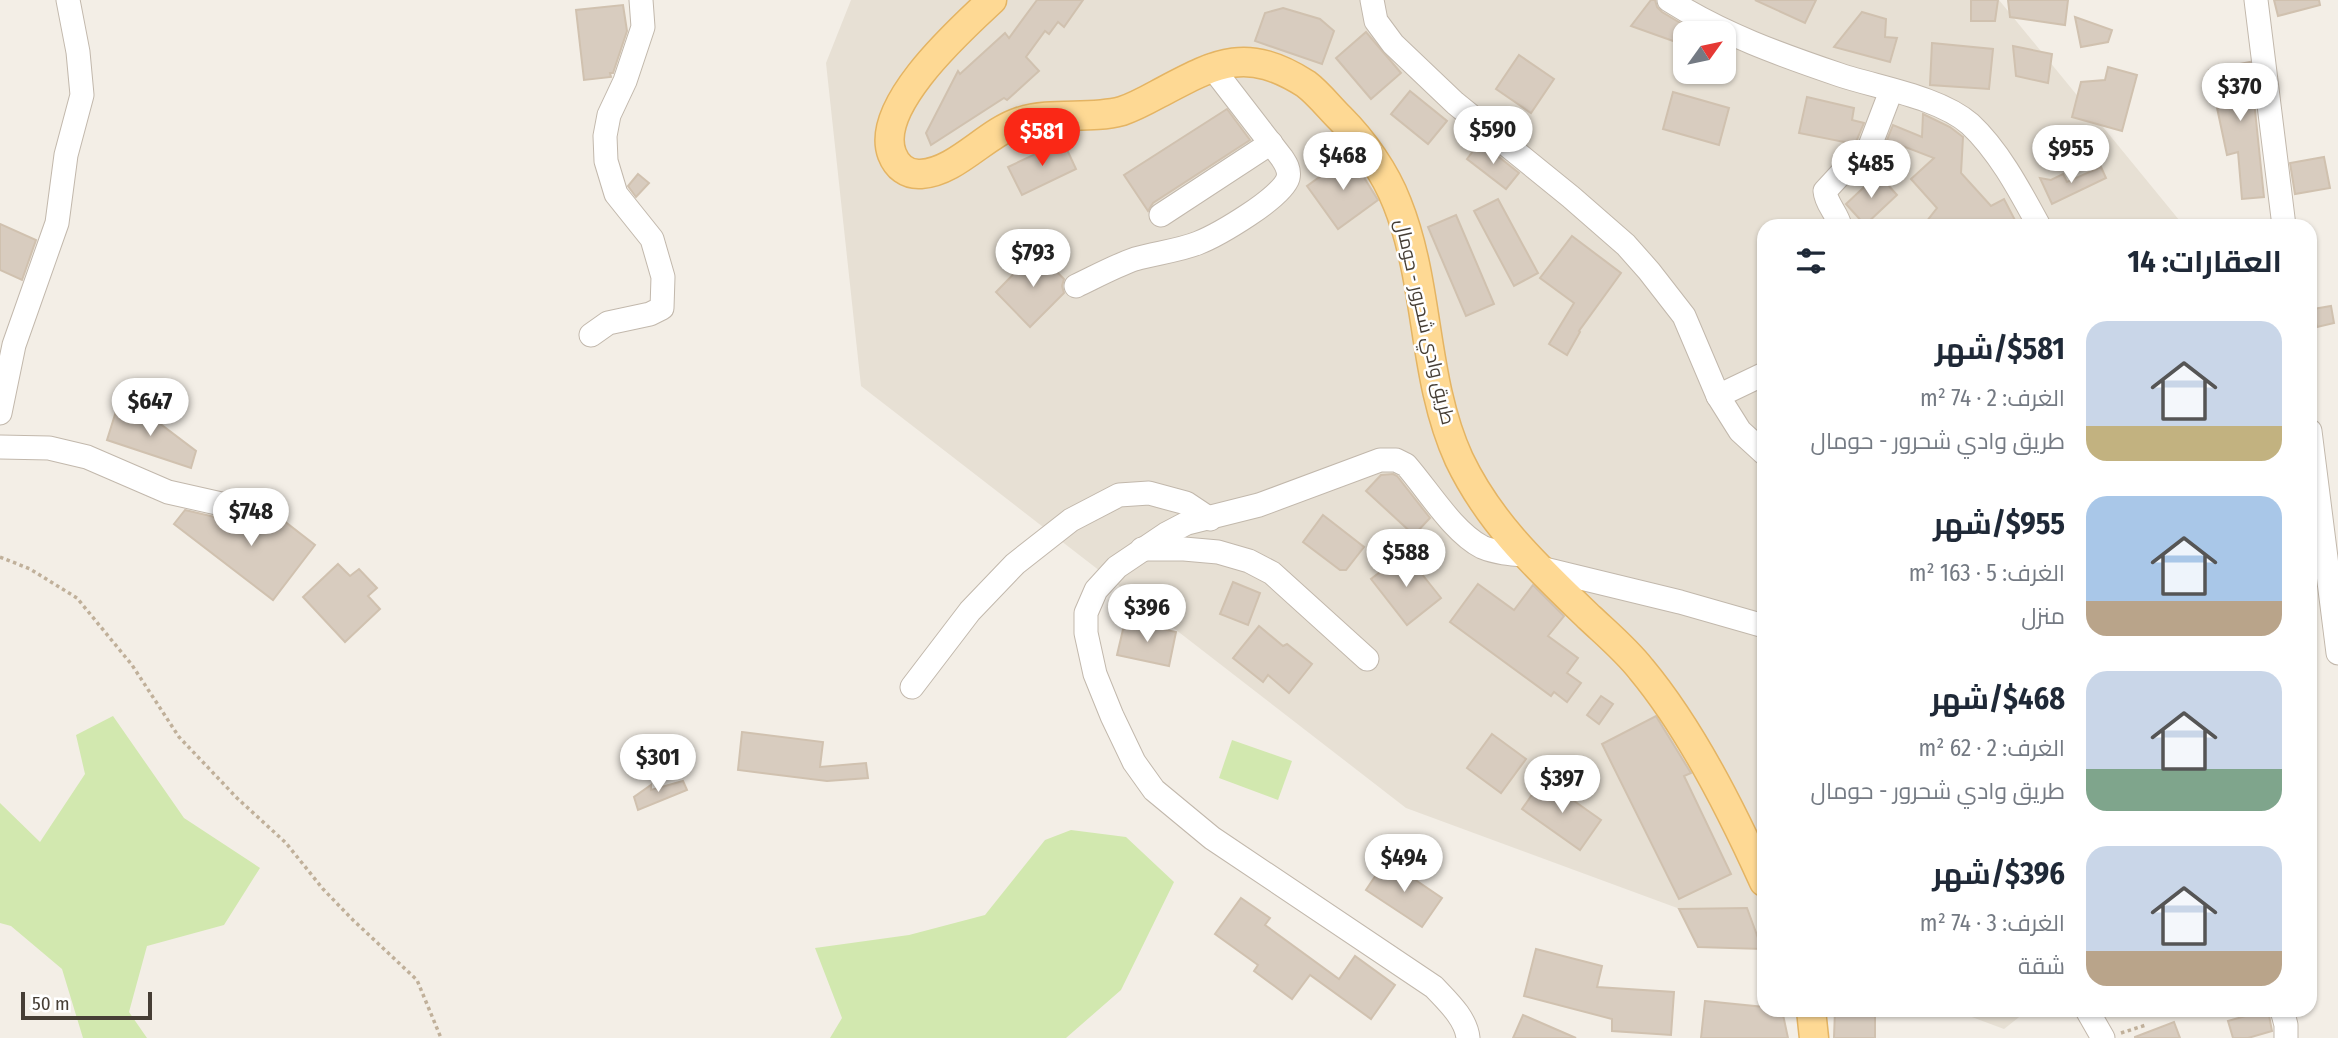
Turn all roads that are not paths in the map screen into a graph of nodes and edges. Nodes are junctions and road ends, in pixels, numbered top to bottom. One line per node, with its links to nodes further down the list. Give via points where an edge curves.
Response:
1 (68, 0): 18 (street, via 82,95 66,155 57,223 14,345)
2 (641, 0): 15 (street, via 643,27 609,114 606,161 616,194 652,239 663,277 662,308 608,323)
3 (992, 0): 7 (main road, طريق وادي شحرور - حومال, via 936,54 892,121 889,146 906,173 939,171 994,134 1021,122 1123,110)
4 (1372, 0): 17 (street, via 1376,21 1393,44 1455,103 1626,245 1649,271 1684,316)
5 (1669, 0): 8 (street, via 1753,44)
6 (2256, 0): 13 (street)
7 (1212, 66): 9 (street); 25 (main road, طريق وادي شحرور - حومال, via 1234,62 1268,65 1308,86 1375,161 1397,202 1412,250 1440,406 1458,456 1485,506)
8 (1891, 91): 11 (street, via 1868,151 1825,191); 12 (street, via 1957,115 1970,125)
9 (1271, 144): 10 (street); 14 (street, via 1289,170 1281,190 1265,203 1197,243 1133,260)
10 (1161, 215)
11 (1837, 219)
12 (2035, 219)
13 (2283, 219)
14 (1076, 286)
15 (590, 335)
16 (1757, 377): 17 (street)
17 (1718, 396): 20 (street, via 1740,431)
18 (0, 414)
19 (0, 447): 22 (street, via 49,448 87,457 168,492)
20 (1757, 447)
21 (2317, 486): 27 (street)
22 (239, 508)
23 (1210, 519): 24 (street, via 1187,523); 25 (street, via 1380,460 1396,460 1406,465 1462,532 1483,547); 29 (street, via 1186,503 1149,493 1119,495 1071,520 1014,564 970,611)
24 (1142, 549): 28 (street, via 1206,551 1249,561 1272,572); 35 (street, via 1096,590 1086,612 1095,674 1134,762 1154,790 1212,838 1434,987 1454,1008)
25 (1531, 561): 26 (street); 30 (main road, طريق وادي شحرور - حومال, via 1639,667 1680,721)
26 (1757, 624)
27 (2338, 653)
28 (1367, 659)
29 (912, 687)
30 (1757, 867)
31 (1812, 1017): 36 (main road)
32 (2093, 1017): 34 (street)
33 (2284, 1017): 37 (street)
34 (2109, 1037)
35 (1468, 1038)
36 (1814, 1038)
37 (2286, 1038)

